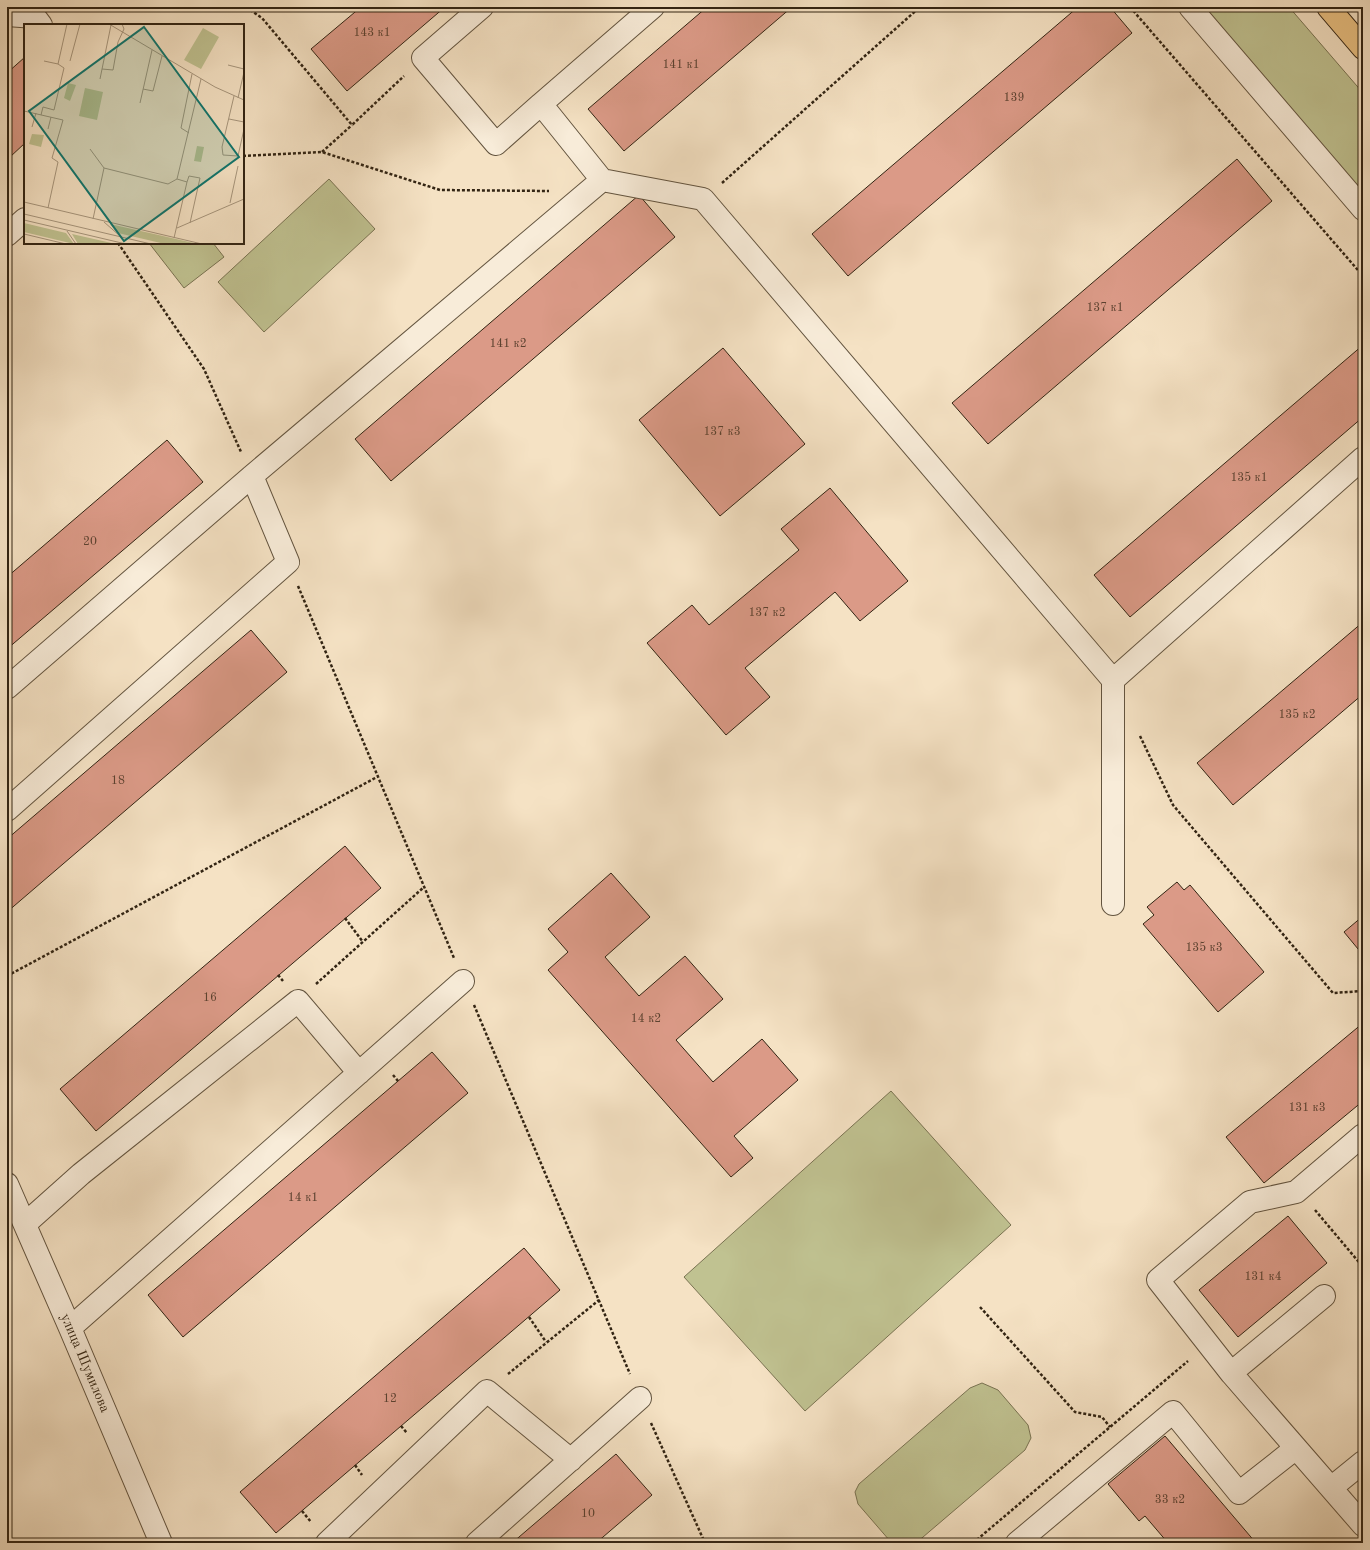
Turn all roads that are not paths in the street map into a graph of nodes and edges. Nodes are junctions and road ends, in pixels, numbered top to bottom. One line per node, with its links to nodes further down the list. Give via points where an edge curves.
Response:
1 (482, 7): 8 (street, via 423,58 496,144)
2 (653, 7): 8 (street)
3 (1190, 7): 10 (street)
4 (1328, 7): 7 (main road)
5 (7, 15): 6 (street, via 35,17)
6 (40, 24)
7 (1362, 48)
8 (542, 104): 9 (street)
9 (602, 180): 14 (street); 15 (street, via 704,199)
10 (1363, 209)
11 (24, 220): 12 (street)
12 (7, 235)
13 (1363, 458): 15 (street)
14 (252, 476): 16 (street); 17 (street, via 288,562)
15 (1113, 680): 18 (street)
16 (7, 688)
17 (7, 810)
18 (1113, 904)
19 (463, 981): 20 (street)
20 (359, 1073): 23 (street, via 298,1000 81,1174); 25 (street)
21 (1363, 1135): 26 (street, via 1296,1192 1250,1202 1158,1280)
22 (7, 1184): 23 (street, улица Шумилова)
23 (24, 1224): 25 (street, улица Шумилова)
24 (1324, 1296): 26 (street)
25 (70, 1328): 33 (street, улица Шумилова)
26 (1231, 1373): 28 (street)
27 (640, 1398): 29 (street)
28 (1296, 1448): 31 (street); 36 (street, via 1239,1493 1173,1412)
29 (570, 1460): 34 (street, via 487,1391); 35 (street)
30 (1363, 1462): 31 (street)
31 (1331, 1488): 32 (street)
32 (1363, 1525)
33 (161, 1543)
34 (327, 1543)
35 (477, 1543)
36 (1017, 1543)

